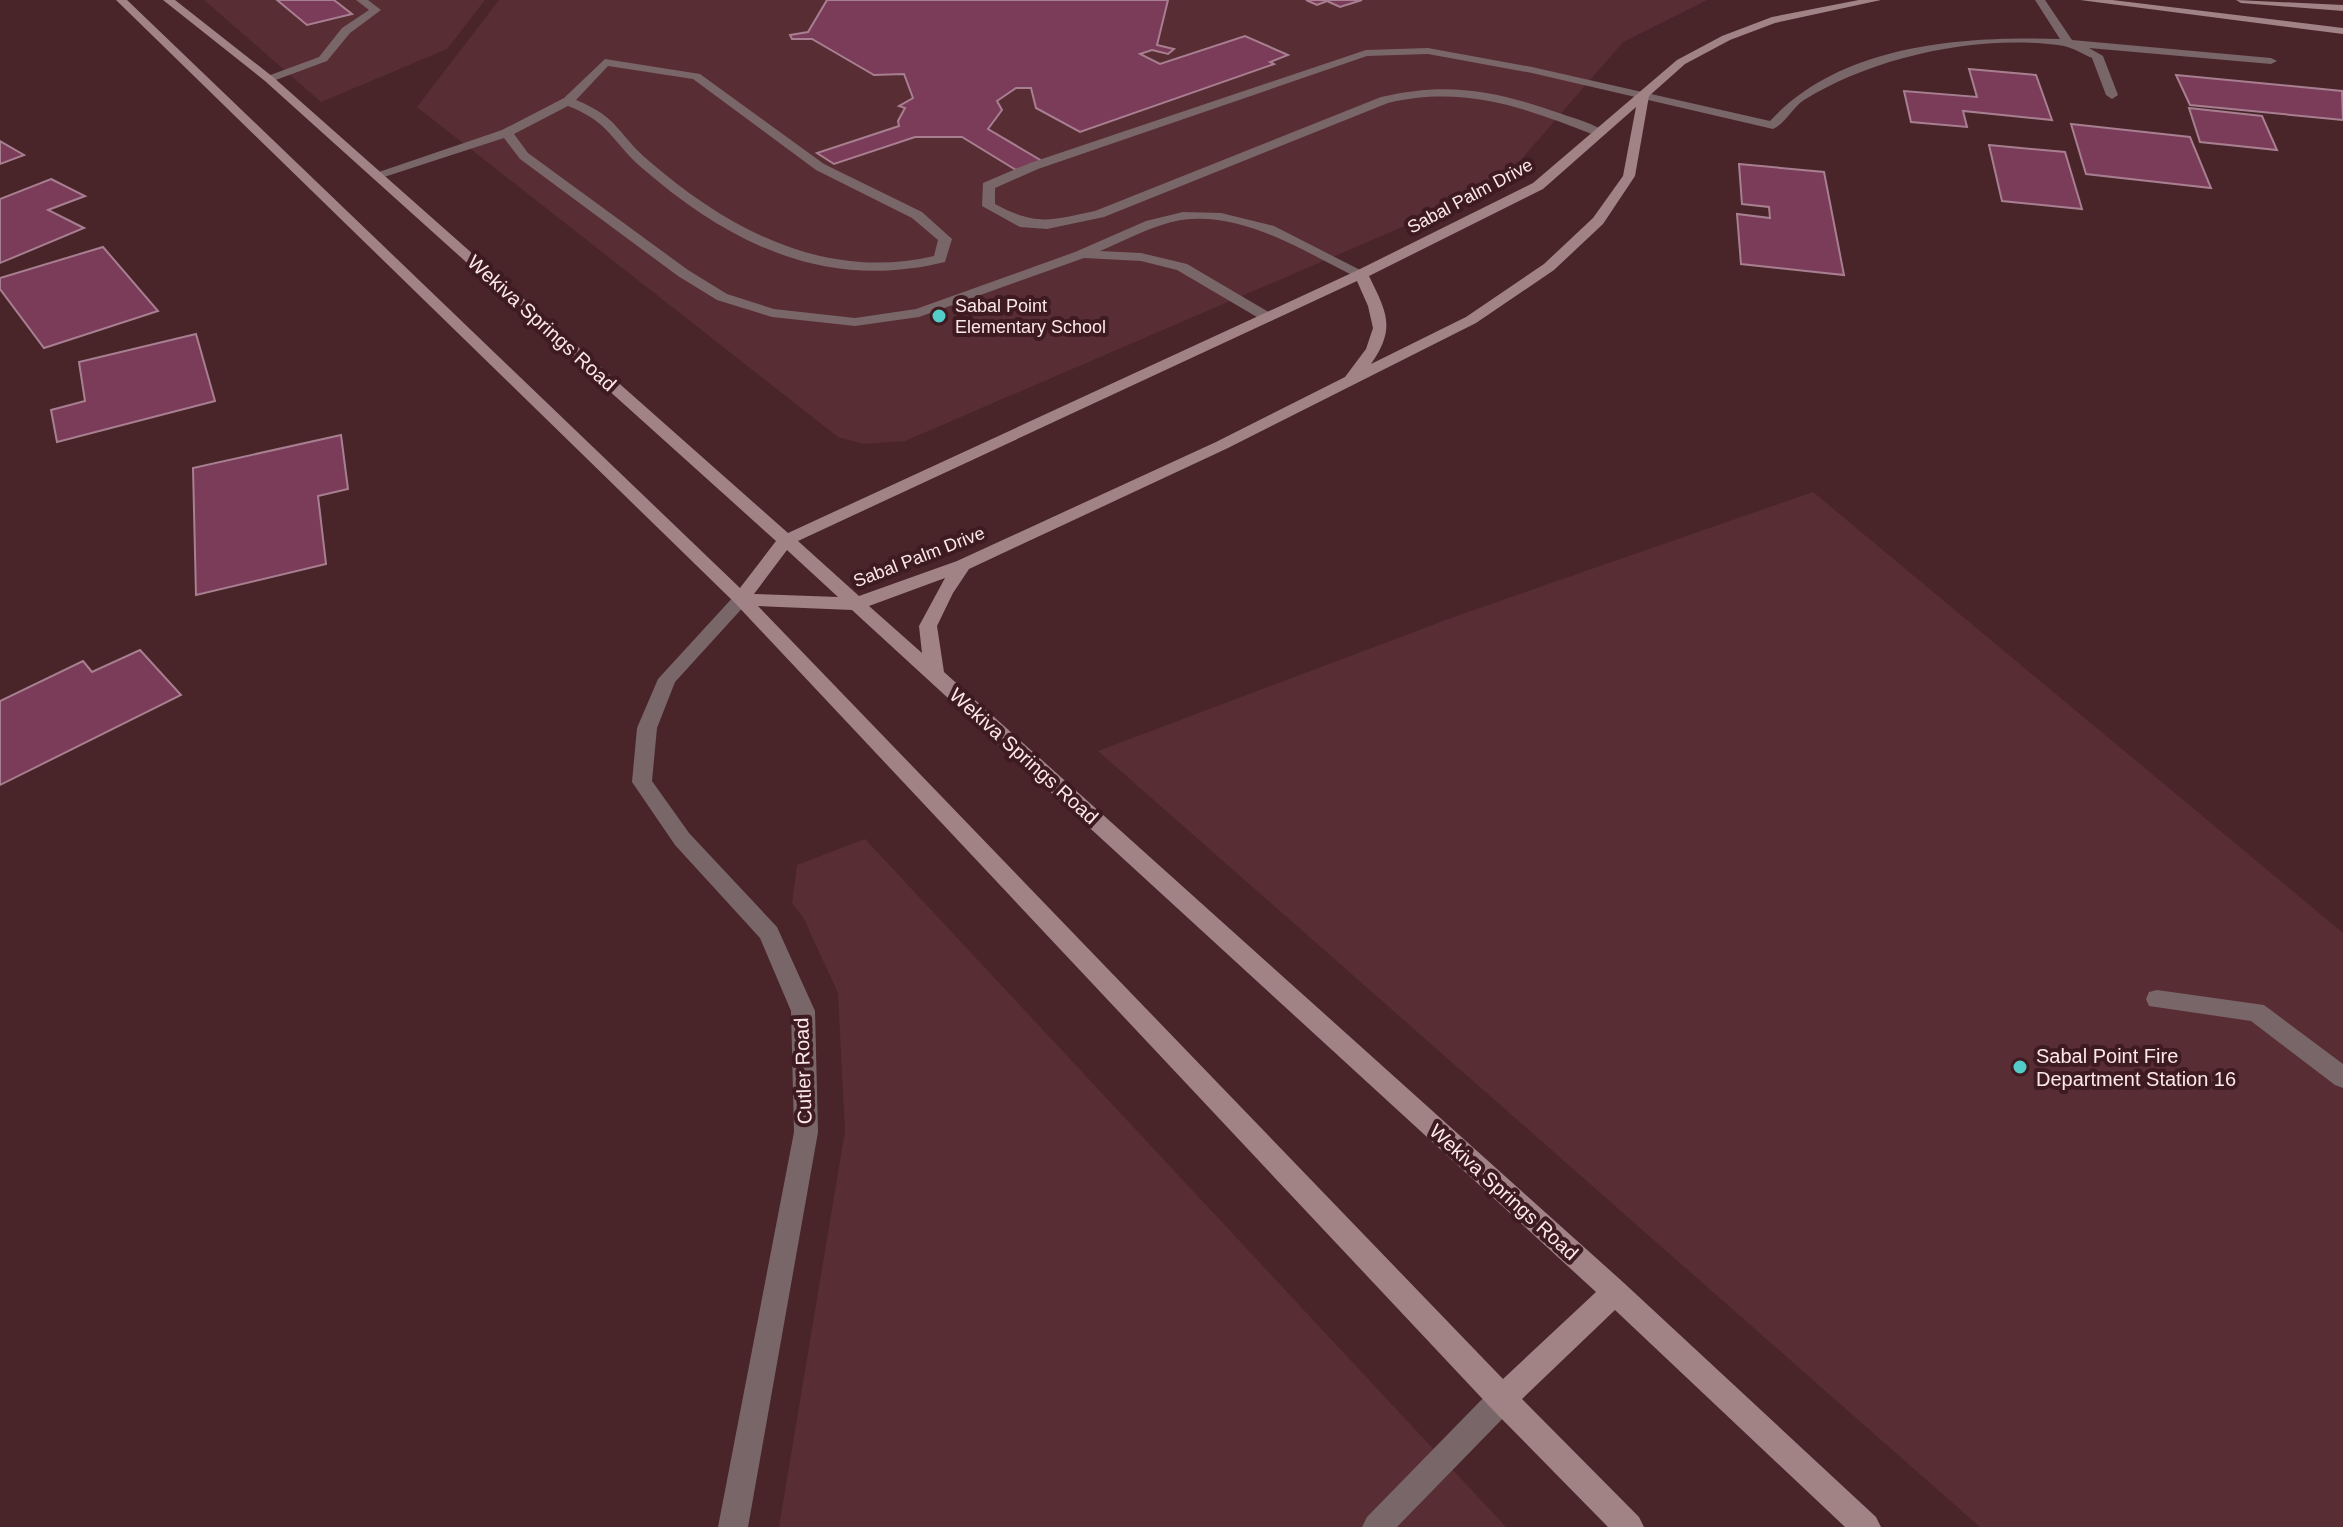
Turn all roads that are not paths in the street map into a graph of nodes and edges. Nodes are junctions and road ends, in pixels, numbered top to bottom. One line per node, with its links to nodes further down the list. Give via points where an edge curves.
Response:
1 (121, 0): 25 (main road)
2 (168, 0): 12 (main road, Wekiva Springs Road)
3 (361, 0): 12 (street, via 376,10 337,36 323,59)
4 (1876, 0): 14 (main road, Sabal Palm Drive, via 1772,20 1726,38 1681,62)
5 (2040, 0): 10 (street)
6 (2085, 0): 9 (main road)
7 (2241, 0): 8 (main road)
8 (2343, 8)
9 (2343, 31)
10 (2068, 43): 11 (street); 13 (street, via 2097,56); 14 (street, via 1948,45 1859,67 1797,99 1773,125)
11 (2271, 61)
12 (269, 79): 18 (main road, Wekiva Springs Road)
13 (2112, 95)
14 (1644, 98): 17 (main road, Sabal Palm Drive); 17 (street, via 1428,51 1366,53 1034,166 988,186 989,206 1033,224 1099,214 1385,100 1431,91 1471,93 1534,108); 22 (main road, Sabal Palm Drive, via 1629,176 1598,221 1549,267 1471,320)
15 (568, 101): 15 (street, via 605,62 696,76 820,167 917,215 945,239 940,259 909,270 869,269 790,255 723,220 645,165 600,115); 16 (street)
16 (507, 133): 18 (street); 19 (street, via 524,156 683,273 722,297 772,313 855,322 919,313)
17 (1601, 133): 20 (main road, Sabal Palm Drive, via 1538,186)
18 (376, 175): 23 (main road, Wekiva Springs Road)
19 (1080, 255): 20 (street, via 1151,224 1183,216 1221,217 1269,229); 21 (street, via 1141,257 1182,267)
20 (1361, 274): 21 (main road, Sabal Palm Drive); 22 (main road, via 1380,316 1379,346)
21 (1267, 317): 23 (main road, Sabal Palm Drive)
22 (1347, 384): 24 (main road, Sabal Palm Drive)
23 (786, 540): 25 (main road, Sabal Palm Drive); 26 (main road, Wekiva Springs Road)
24 (963, 565): 26 (main road, Sabal Palm Drive); 27 (main road, via 928,626)
25 (741, 599): 26 (main road, Sabal Palm Drive); 31 (main road); 32 (street, Cutler Road, via 667,679 647,728 642,782 682,839 769,933 803,1011 806,1132)
26 (856, 604): 27 (main road, Wekiva Springs Road)
27 (935, 676): 30 (main road, Wekiva Springs Road)
28 (2157, 999): 29 (street, via 2256,1012)
29 (2343, 1078)
30 (1615, 1292): 31 (main road); 35 (main road, Wekiva Springs Road)
31 (1502, 1399): 33 (street); 34 (main road)
32 (733, 1527)
33 (1377, 1527)
34 (1629, 1527)
35 (1866, 1527)

